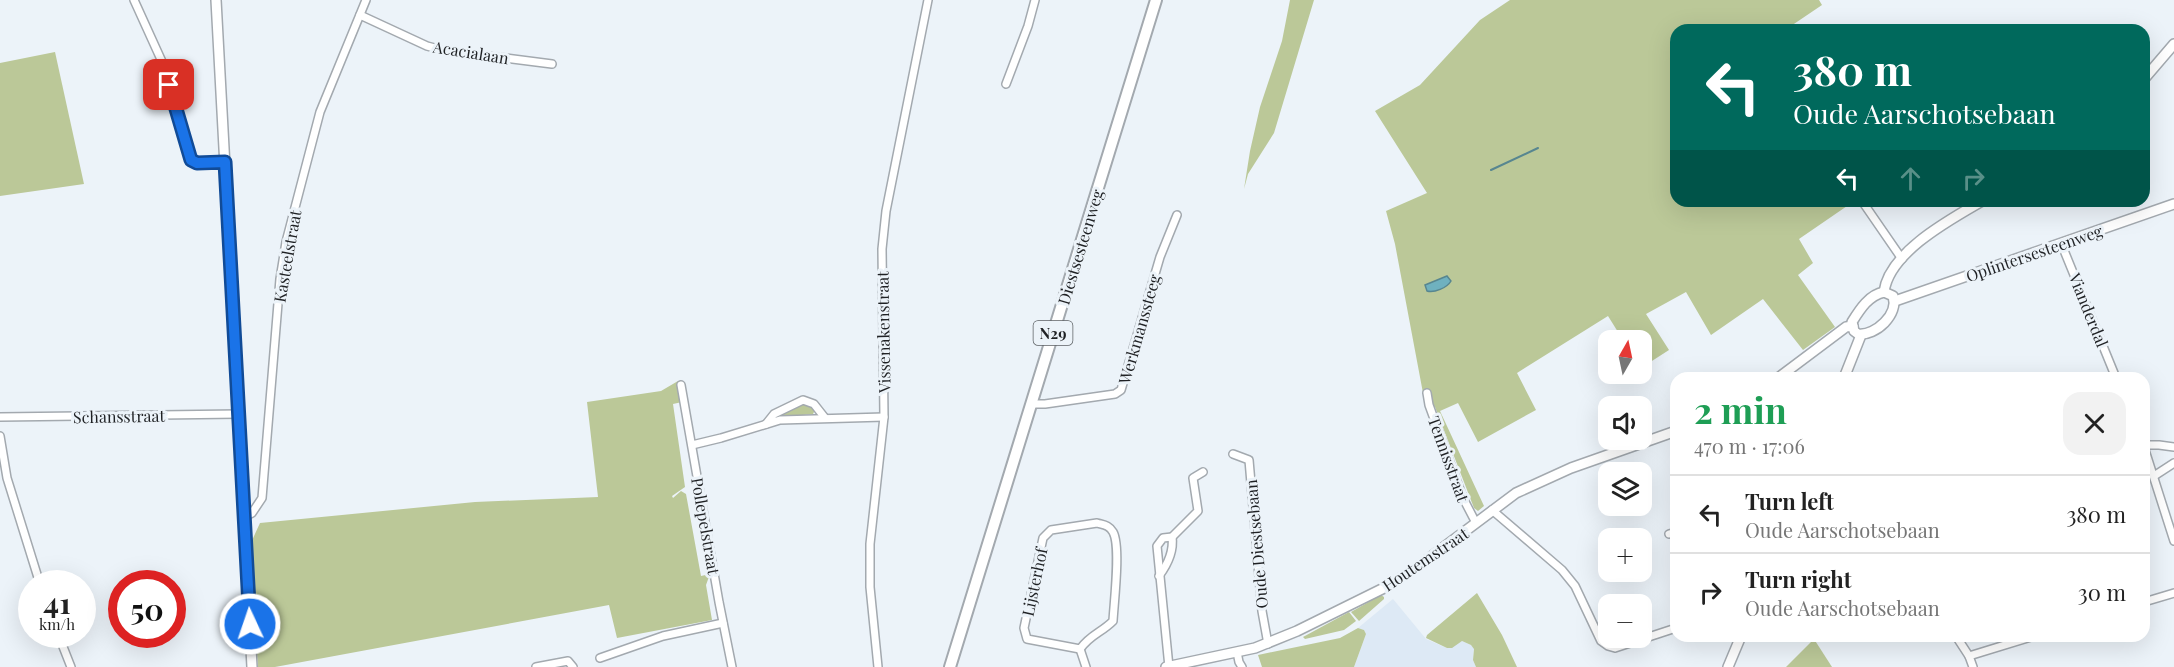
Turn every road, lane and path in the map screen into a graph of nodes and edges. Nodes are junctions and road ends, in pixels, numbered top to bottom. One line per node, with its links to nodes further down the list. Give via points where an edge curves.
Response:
1 (134, 0): 12 (street, via 164,66 191,160)
2 (216, 0): 12 (street)
3 (366, 0): 7 (street, Kasteelstraat)
4 (928, 0): 31 (street, Vissenakenstraat, via 886,211 882,249)
5 (1035, 0): 11 (street)
6 (1156, 0): 28 (main road, Diestsesteenweg / N29)
7 (360, 15): 9 (street, Acacialaan, via 442,50); 45 (street, Kasteelstraat, via 320,112 286,242 262,498 252,513)
8 (2174, 44): 10 (street)
9 (552, 64)
10 (2150, 72)
11 (1006, 84)
12 (225, 162): 29 (street)
13 (2174, 204): 17 (street, Oplintersesteenweg)
14 (1866, 207): 18 (street)
15 (1972, 207): 18 (street, via 1934,231)
16 (1177, 215): 28 (street, Werkmanssteeg, via 1160,257 1121,390 1115,394)
17 (2061, 243): 20 (street, Oplintersesteenweg); 25 (street, Vianderdal)
18 (1902, 259): 19 (street, via 1886,280)
19 (1884, 292): 20 (street, via 1890,293); 21 (street, via 1869,299)
20 (1895, 302): 22 (street, via 1884,322)
21 (1853, 326): 22 (street); 23 (street, via 1846,327)
22 (1861, 335): 24 (street)
23 (1786, 372)
24 (1846, 372)
25 (2114, 372)
26 (681, 385): 36 (street, Pollepelstraat)
27 (1427, 393): 46 (street, Tennisstraat, via 1463,498)
28 (1031, 404): 70 (main road, Diestsesteenweg / N29)
29 (239, 414): 30 (street, Schansstraat); 45 (street)
30 (0, 417)
31 (884, 417): 32 (street); 69 (street, Vissenakenstraat, via 870,555)
32 (825, 418): 33 (street); 33 (street, via 814,404 803,400 774,414)
33 (766, 424): 36 (street)
34 (1670, 434): 44 (street, Houtemstraat, via 1548,477)
35 (0, 436): 49 (street, via 7,478)
36 (692, 445): 53 (street, Pollepelstraat)
37 (2150, 446): 38 (street)
38 (2174, 447)
39 (1233, 454): 58 (street, Oude Diestsebaan, via 1249,460)
40 (2174, 463): 43 (street)
41 (2150, 468): 43 (street)
42 (1203, 472): 47 (street, via 1193,478 1198,511)
43 (2154, 476): 48 (street)
44 (1492, 510): 46 (street, Houtemstraat); 54 (street, via 1562,570 1575,586 1601,641 1608,646 1615,648)
45 (244, 517): 65 (street)
46 (1476, 523): 58 (street, Houtemstraat, via 1434,557 1384,588)
47 (1172, 537): 50 (street, via 1173,551); 50 (street, via 1163,538 1156,546)
48 (2174, 541)
49 (36, 570)
50 (1160, 576): 72 (street)
51 (2174, 593): 52 (street)
52 (2150, 600)
53 (723, 623): 63 (street, via 663,636); 68 (street, Pollepelstraat)
54 (1670, 630)
55 (1738, 642): 74 (street)
56 (1960, 642): 62 (street)
57 (2014, 642): 62 (street)
58 (1268, 644): 61 (street, Houtemstraat)
59 (64, 648): 64 (street)
60 (1080, 649): 60 (street, Lijsterhof, via 1088,637 1113,621 1117,547 1114,533 1097,523 1051,530 1043,538 1024,628 1027,639); 71 (street)
61 (1237, 652): 72 (street, Houtemstraat); 73 (street)
62 (1969, 656): 75 (street)
63 (600, 658)
64 (71, 667)
65 (252, 667)
66 (536, 667): 67 (street, via 568,661)
67 (573, 667)
68 (732, 667)
69 (878, 667)
70 (950, 667)
71 (1086, 667)
72 (1167, 667)
73 (1242, 667)
74 (1728, 667)
75 (1973, 667)

